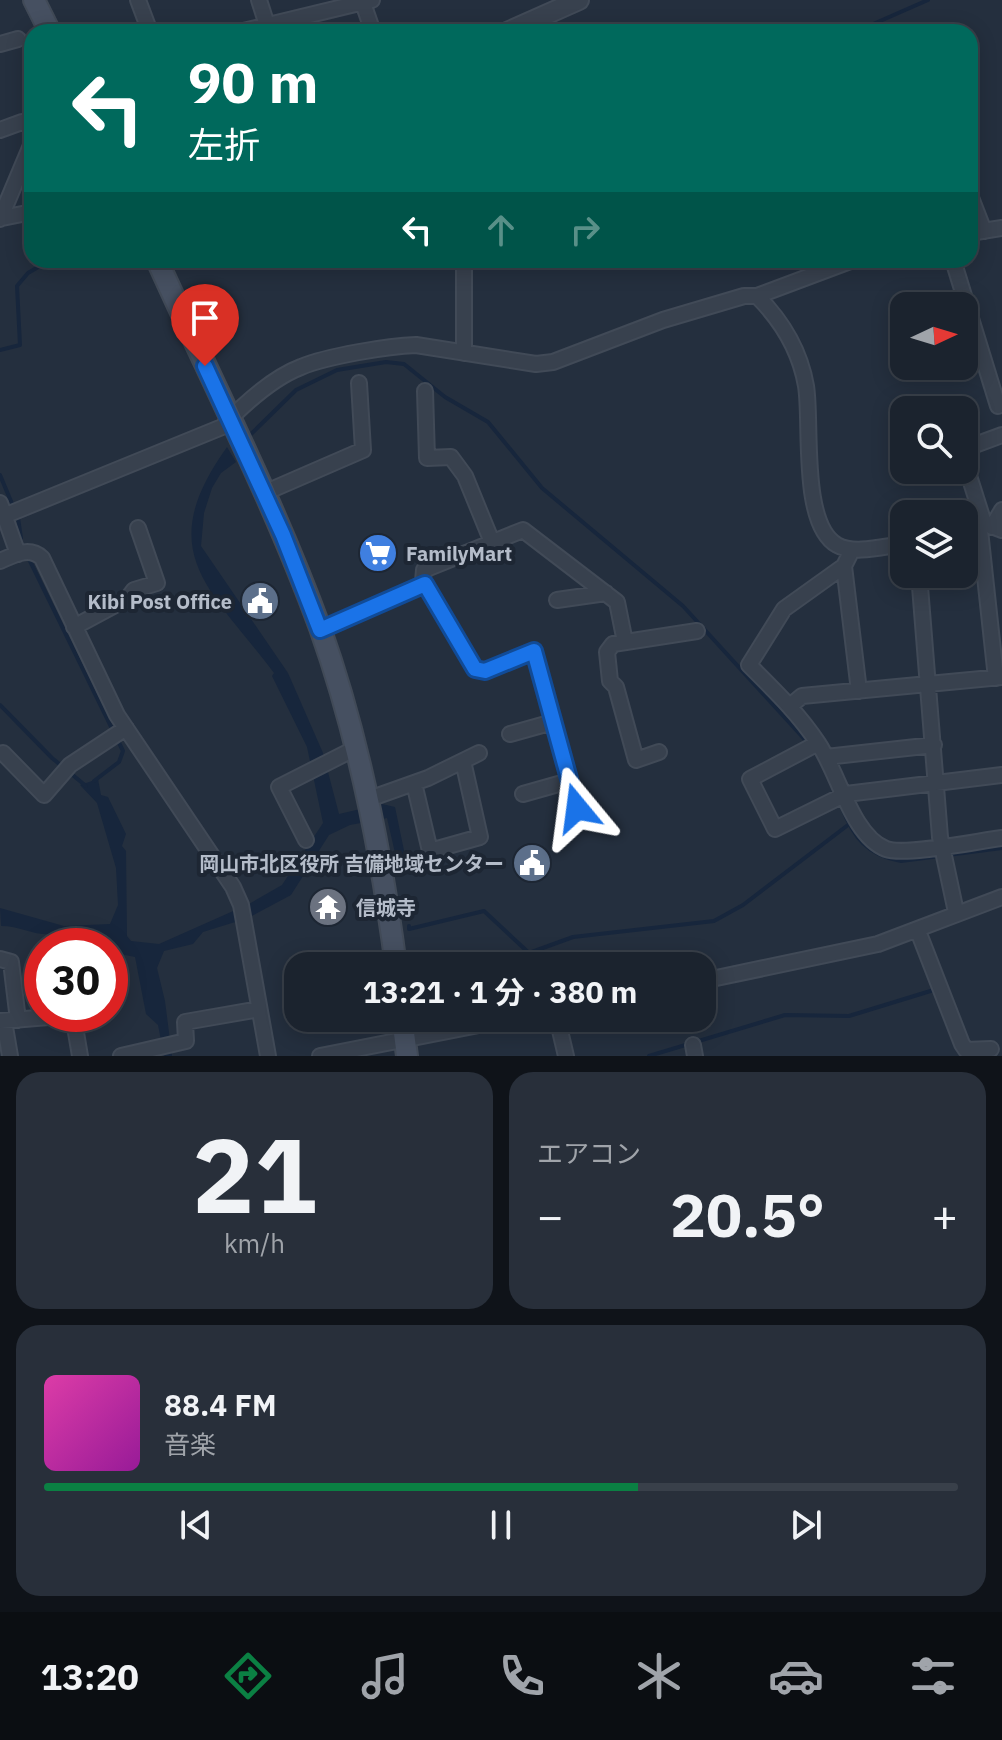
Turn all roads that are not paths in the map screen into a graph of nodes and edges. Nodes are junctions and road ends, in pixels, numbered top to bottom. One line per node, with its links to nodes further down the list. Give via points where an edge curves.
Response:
1 (34, 0): 6 (main road)
2 (138, 0): 7 (street)
3 (259, 0): 8 (street)
4 (579, 0): 11 (street)
5 (367, 2): 9 (street); 10 (street)
6 (46, 24)
7 (147, 24)
8 (267, 24)
9 (271, 24)
10 (371, 24)
11 (525, 24)
12 (18, 39): 13 (street)
13 (0, 44)
14 (24, 123): 15 (street)
15 (0, 130)
16 (24, 162): 18 (street)
17 (24, 214): 18 (street)
18 (1, 218)
19 (1002, 228): 20 (street)
20 (978, 232)
21 (161, 268): 30 (main road)
22 (464, 268): 26 (street)
23 (832, 268): 25 (street)
24 (955, 268): 29 (street)
25 (757, 296): 26 (street, via 663,320 553,362); 41 (street, via 779,319 799,359 806,387 809,483 826,533 836,545)
26 (464, 353): 30 (street, via 397,346 302,366)
27 (359, 383): 34 (street, via 363,450)
28 (425, 391): 39 (street, via 427,458 451,457 465,476)
29 (998, 406)
30 (232, 425): 34 (main road); 36 (street)
31 (1002, 435): 32 (street)
32 (978, 444)
33 (972, 484): 37 (street)
34 (264, 493): 50 (main road)
35 (1002, 510): 37 (street)
36 (9, 511): 42 (street)
37 (984, 524): 53 (street)
38 (138, 528): 49 (street, via 157,583 134,590)
39 (492, 542): 45 (street, via 424,570); 47 (street, via 523,530)
40 (890, 546): 41 (street)
41 (852, 550): 44 (street)
42 (18, 554): 43 (street); 49 (street, via 37,553 42,558)
43 (0, 561)
44 (844, 566): 55 (street); 56 (street, via 784,609 749,665)
45 (425, 584): 50 (street); 57 (street, via 475,669 485,671 534,651)
46 (920, 588): 54 (street)
47 (606, 593): 48 (street); 52 (street, via 617,602)
48 (557, 600)
49 (74, 627): 58 (street)
50 (320, 630): 62 (main road)
51 (697, 631): 52 (street)
52 (625, 642): 63 (street, via 613,644 607,652 610,681 636,760)
53 (999, 678): 54 (street)
54 (930, 684): 55 (street); 60 (street)
55 (859, 691): 56 (street, via 802,696)
56 (790, 706): 61 (street)
57 (553, 722): 59 (street); 69 (street)
58 (118, 733): 64 (street, via 65,771 44,795); 85 (street, via 233,887 241,905)
59 (510, 734)
60 (934, 745): 66 (street); 70 (street)
61 (813, 746): 66 (street); 73 (street, via 750,779 775,829)
62 (356, 748): 75 (main road); 77 (street, via 279,787)
63 (659, 752)
64 (3, 753)
65 (479, 753): 67 (street)
66 (826, 757): 73 (street)
67 (463, 761): 71 (street); 71 (street, via 480,837 430,851)
68 (1002, 775): 70 (street)
69 (569, 781): 72 (street); 74 (street)
70 (936, 782): 73 (street); 78 (street)
71 (414, 783): 75 (street)
72 (523, 794)
73 (841, 796): 78 (street, via 857,825 885,849)
74 (577, 808)
75 (371, 809): 82 (main road)
76 (1002, 838): 78 (street)
77 (306, 840)
78 (945, 852): 80 (street)
79 (1000, 902): 80 (street)
80 (956, 912): 81 (street)
81 (918, 931): 84 (street); 91 (street, via 962,1044 966,1050)
82 (394, 952)
83 (0, 959): 86 (street, via 11,962)
84 (716, 978)
85 (259, 1009): 89 (street, via 185,1022); 95 (street)
86 (7, 1021): 92 (street); 93 (street, via 73,1015)
87 (464, 1032): 90 (street)
88 (560, 1032): 97 (street)
89 (177, 1048): 94 (street)
90 (406, 1048): 96 (street)
91 (996, 1050)
92 (10, 1056)
93 (80, 1056)
94 (121, 1056)
95 (268, 1056)
96 (320, 1056)
97 (566, 1056)

